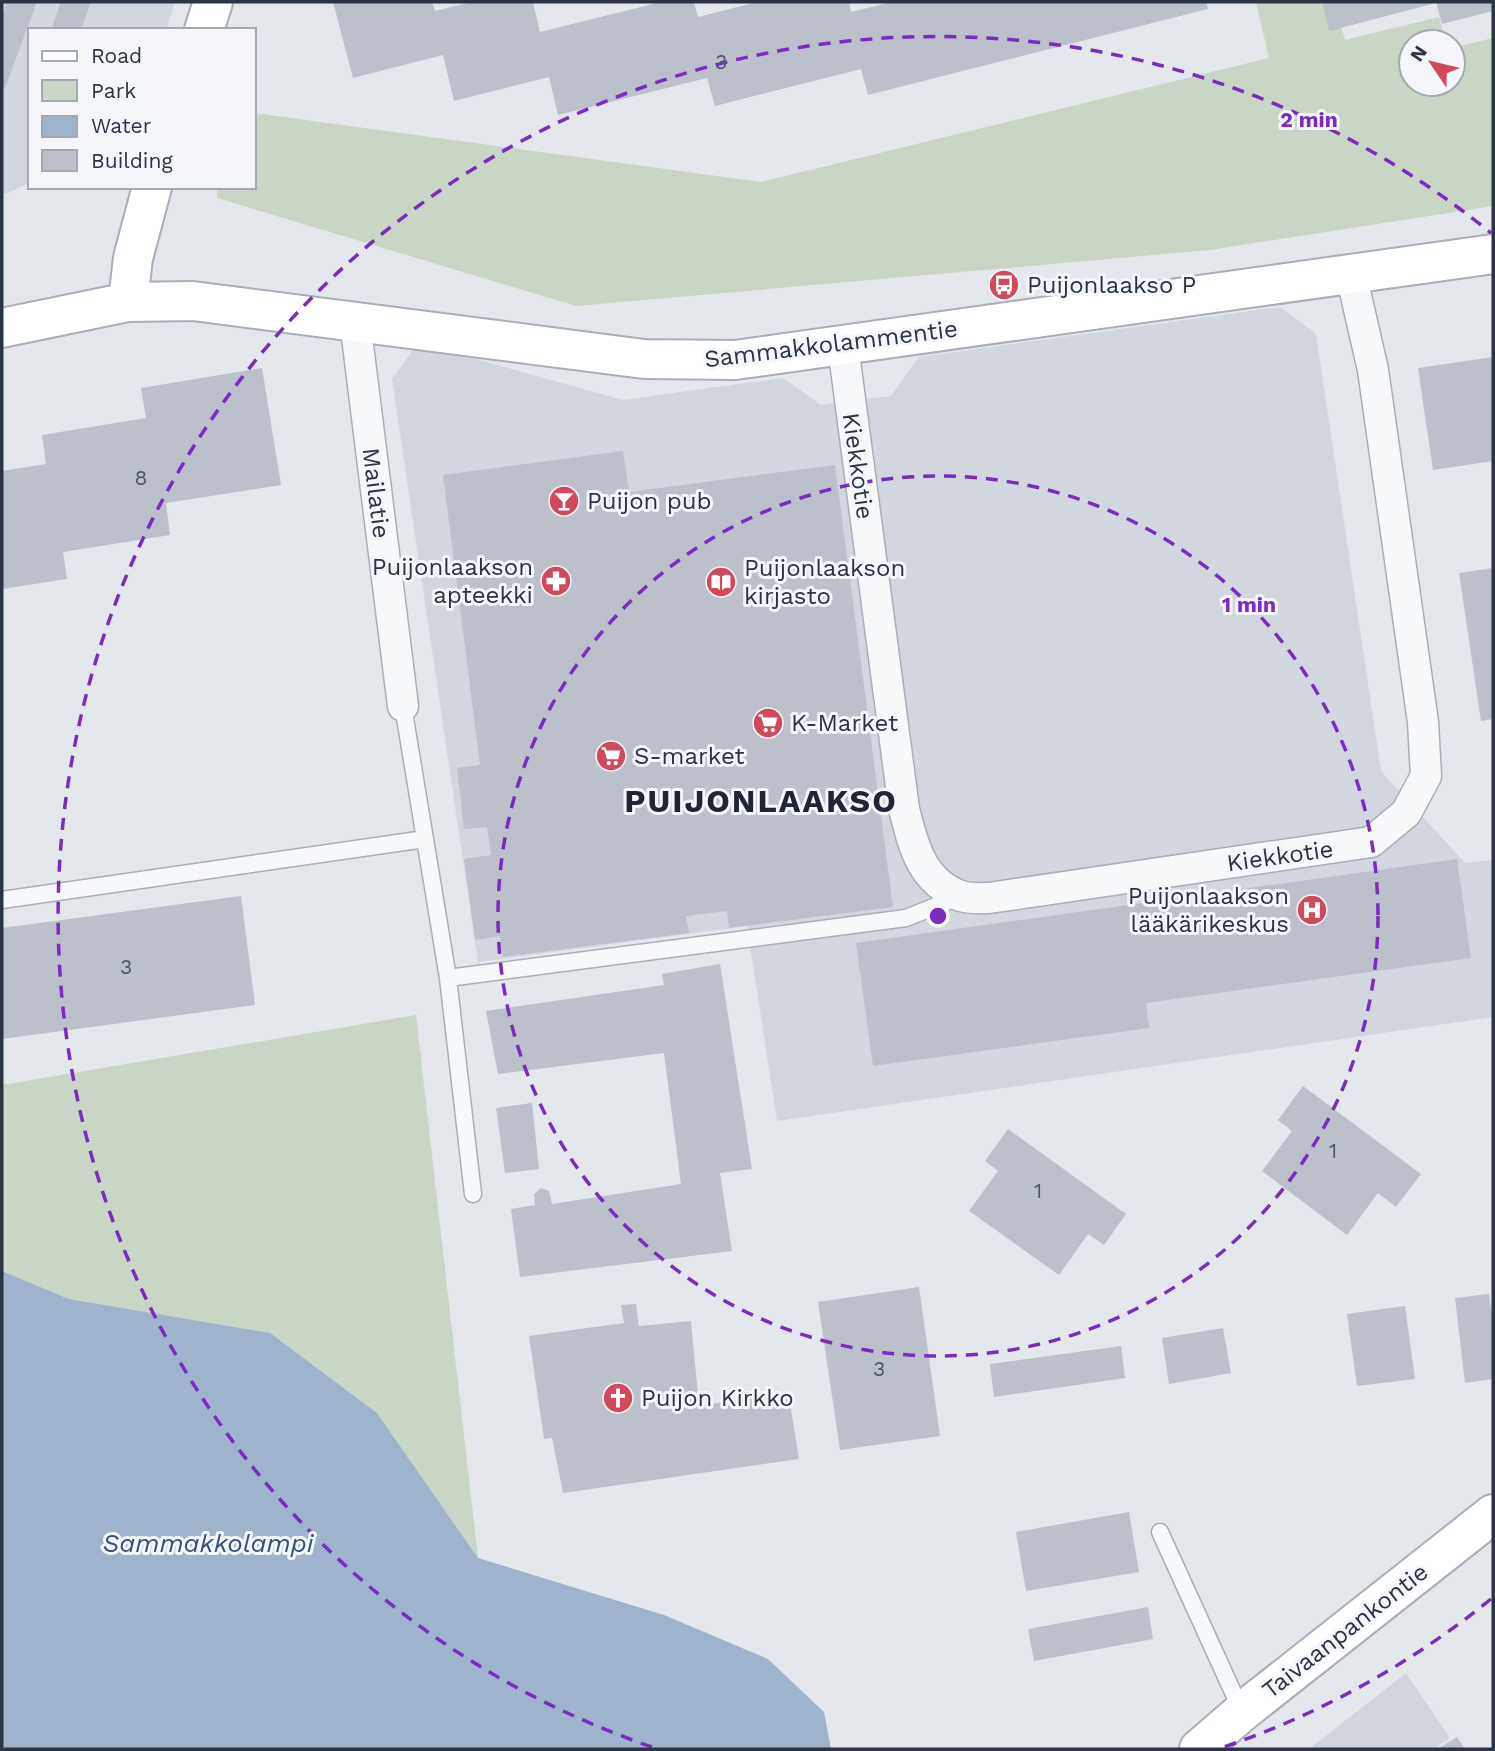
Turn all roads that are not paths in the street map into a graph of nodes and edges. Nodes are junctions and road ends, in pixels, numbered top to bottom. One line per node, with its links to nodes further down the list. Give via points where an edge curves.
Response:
1 (214, 2): 2 (street)
2 (205, 28)
3 (151, 189): 6 (street, via 133,258)
4 (1493, 254): 5 (street, Sammakkolammentie)
5 (1351, 274): 9 (street, Sammakkolammentie); 12 (street, Kiekkotie, via 1373,370 1423,722 1426,776 1406,813 1371,842 989,898)
6 (128, 302): 7 (street, Sammakkolammentie, via 193,301); 8 (street, Sammakkolammentie)
7 (355, 321): 9 (street, Sammakkolammentie, via 644,359 735,360); 10 (street, Mailatie)
8 (2, 328)
9 (843, 346): 12 (street, Kiekkotie, via 904,808 917,857 934,878)
10 (403, 706): 11 (lane)
11 (425, 839): 13 (lane); 14 (lane)
12 (961, 896): 14 (lane, via 906,918)
13 (2, 900)
14 (448, 978): 15 (lane)
15 (473, 1194)
16 (1493, 1514): 18 (street, Taivaanpankontie)
17 (1160, 1532): 18 (lane)
18 (1242, 1712): 19 (street, Taivaanpankontie)
19 (1199, 1749)

